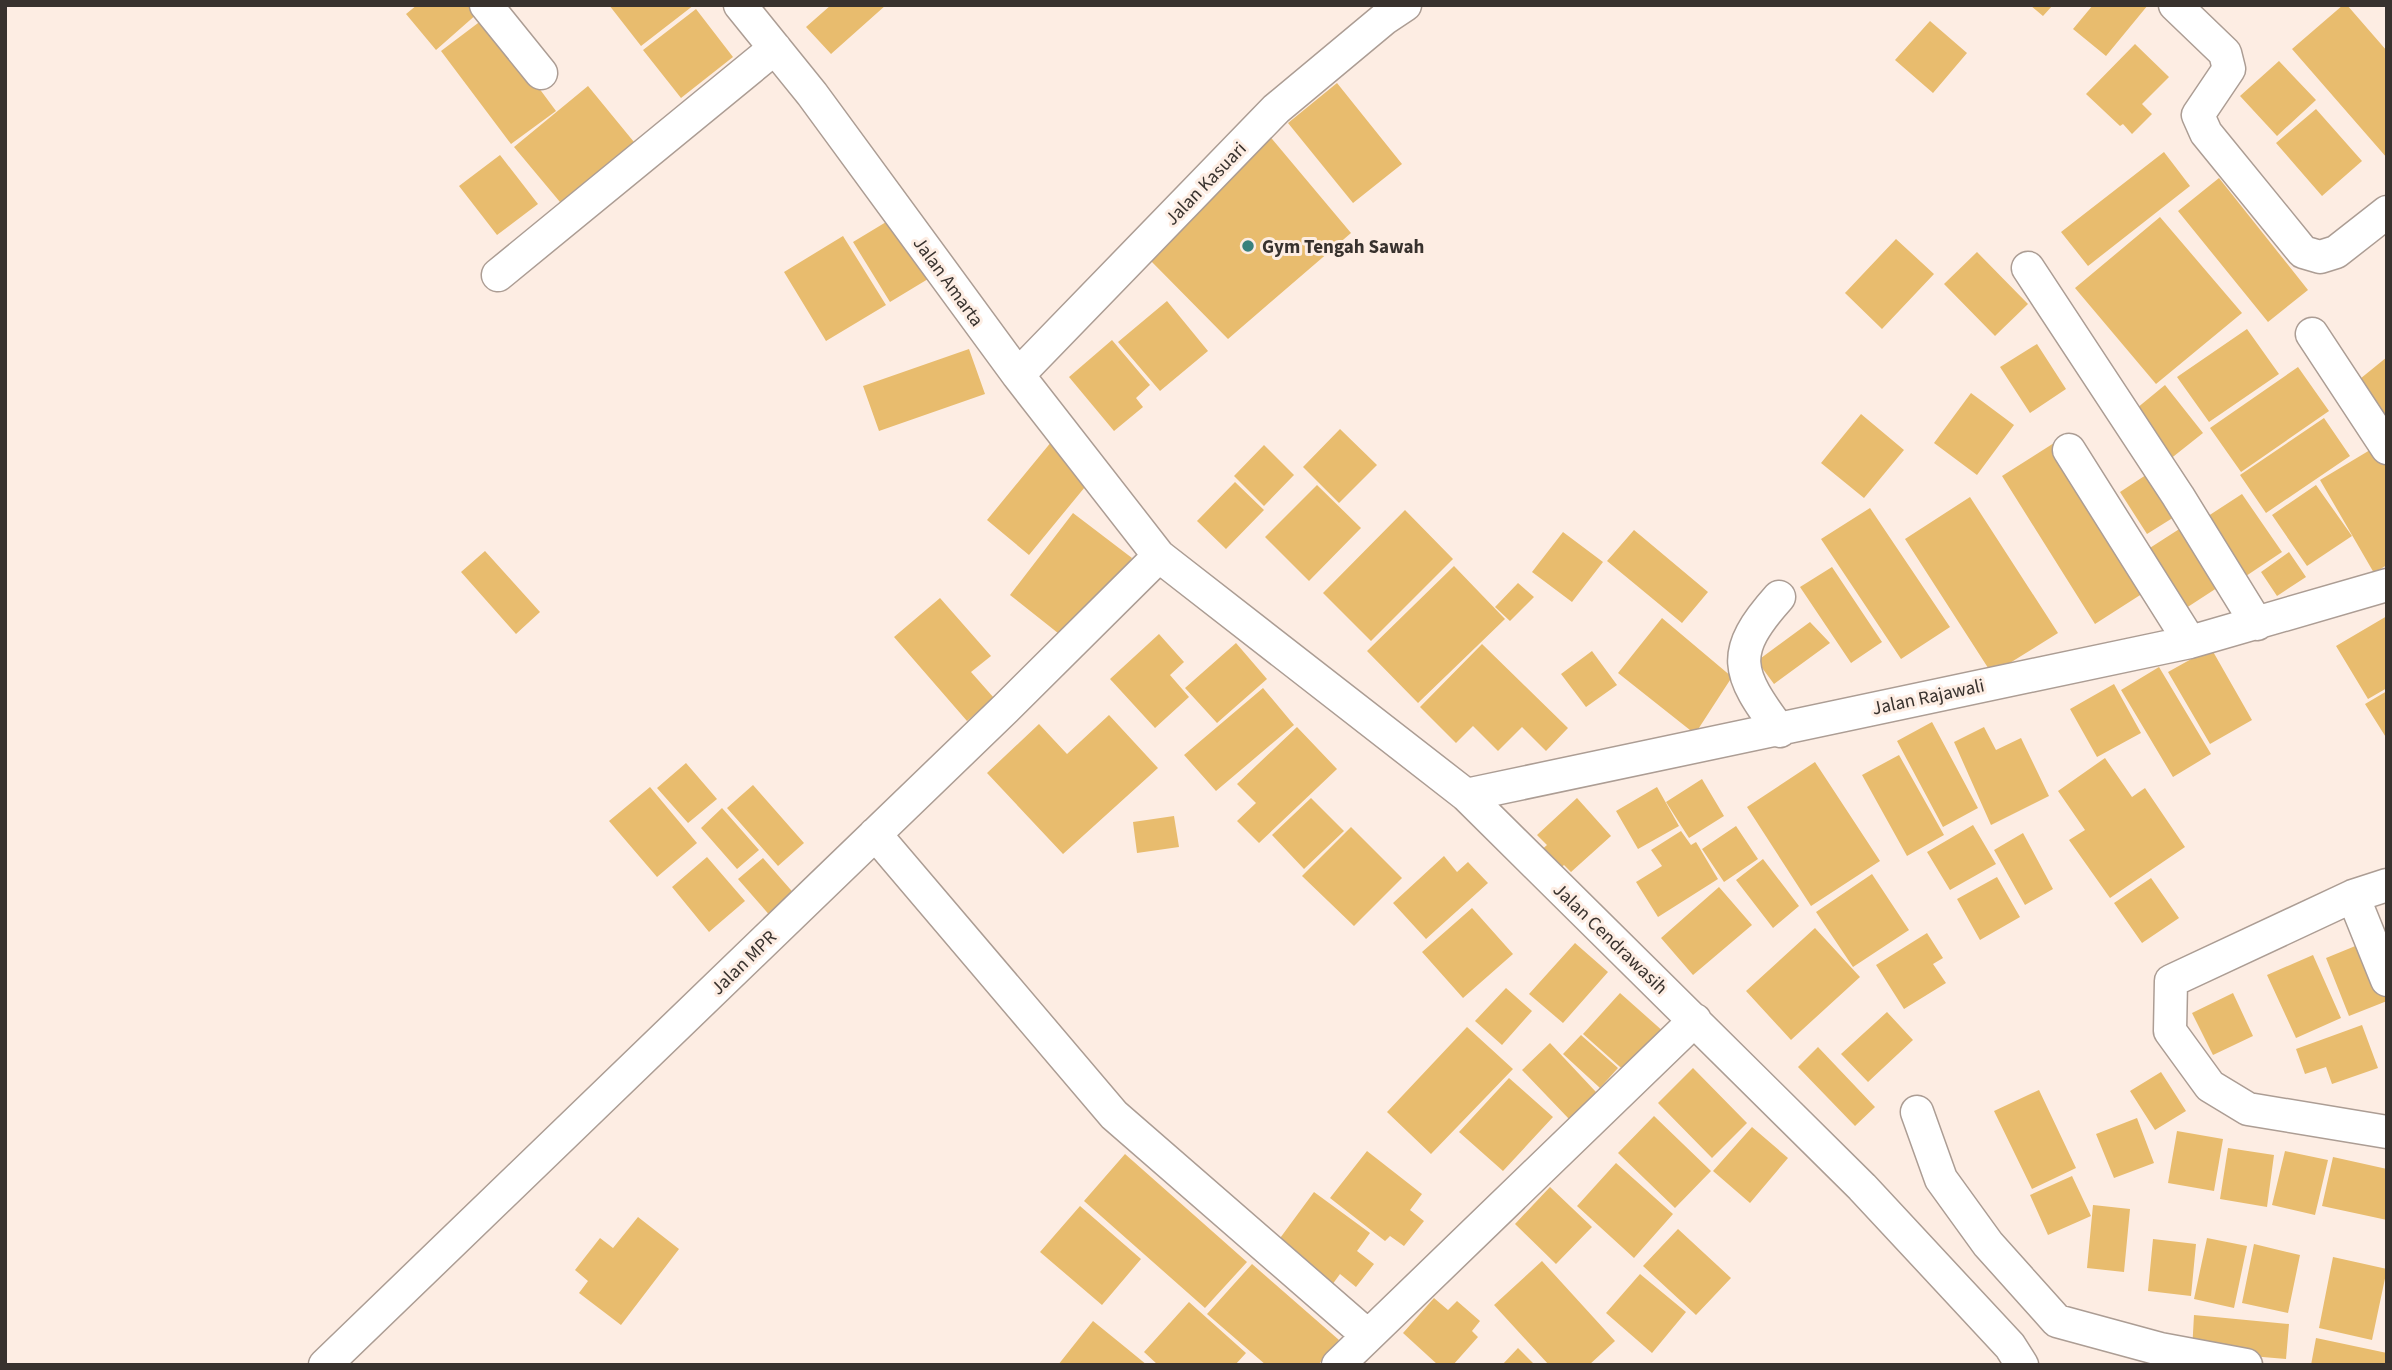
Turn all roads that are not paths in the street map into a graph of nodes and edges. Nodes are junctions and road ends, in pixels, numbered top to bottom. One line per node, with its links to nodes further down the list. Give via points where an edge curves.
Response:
1 (486, 5): 6 (street)
2 (740, 5): 5 (street, Jalan Amarta)
3 (1405, 5): 11 (street, Jalan Kasuari, via 1276,109)
4 (2175, 5): 7 (street, via 2225,53 2229,69 2198,115 2206,133 2303,252 2320,257 2336,252)
5 (775, 48): 9 (street); 11 (street, Jalan Amarta)
6 (541, 73)
7 (2387, 212)
8 (2028, 268): 17 (street)
9 (498, 275)
10 (2312, 334): 12 (street)
11 (1018, 375): 14 (street, Jalan Amarta)
12 (2387, 448)
13 (2069, 450): 18 (street)
14 (1159, 556): 20 (street, Jalan Cendrawasih); 21 (street, Jalan MPR)
15 (2387, 585): 17 (street, Jalan Rajawali)
16 (1779, 597): 19 (street, via 1755,626 1743,651 1743,663 1761,706)
17 (2257, 624): 18 (street, Jalan Rajawali)
18 (2190, 642): 19 (street, Jalan Rajawali)
19 (1780, 731): 20 (street, Jalan Rajawali)
20 (1466, 795): 25 (street, Jalan Cendrawasih)
21 (876, 834): 28 (street, via 1114,1115); 29 (street, Jalan MPR)
22 (2387, 885): 23 (street)
23 (2353, 896): 24 (street); 27 (street, via 2171,981 2170,1031 2210,1086 2248,1109)
24 (2387, 979)
25 (1695, 1020): 28 (street); 31 (street, Jalan Cendrawasih, via 1909,1237 2010,1346)
26 (1917, 1112): 32 (street, via 1941,1179 1988,1244 2057,1321 2160,1349)
27 (2387, 1132)
28 (1367, 1335): 30 (street)
29 (325, 1365)
30 (1338, 1365)
31 (2022, 1365)
32 (2246, 1365)

